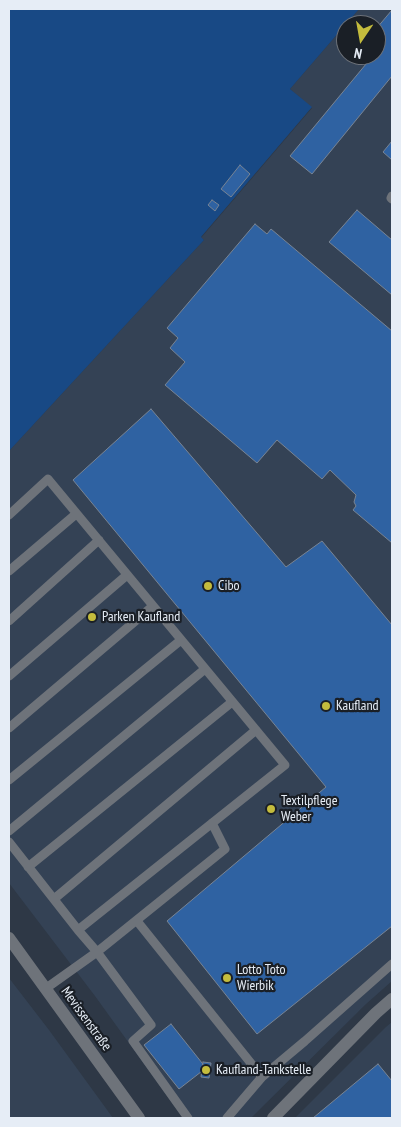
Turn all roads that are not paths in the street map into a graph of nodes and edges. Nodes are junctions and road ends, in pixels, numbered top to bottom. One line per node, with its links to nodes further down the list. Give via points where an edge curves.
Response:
1 (76, 514): 2 (lane, via 48,479); 3 (lane); 4 (lane)
2 (9, 515)
3 (99, 540): 5 (lane); 7 (lane)
4 (9, 571)
5 (127, 575): 6 (lane); 10 (lane)
6 (153, 606): 8 (lane); 12 (lane)
7 (9, 621)
8 (181, 640): 9 (lane); 14 (lane)
9 (205, 669): 11 (lane); 16 (lane)
10 (9, 676)
11 (232, 702): 13 (lane); 18 (lane)
12 (9, 728)
13 (256, 730): 15 (lane, via 285,765); 19 (lane)
14 (9, 780)
15 (212, 823): 20 (lane, via 225,849); 21 (lane)
16 (9, 831)
17 (9, 842): 18 (lane)
18 (28, 867): 19 (lane)
19 (54, 899): 21 (lane)
20 (137, 921): 23 (lane); 27 (lane)
21 (78, 930): 23 (lane)
22 (9, 938): 25 (street, Mevissenstraße)
23 (97, 952): 25 (lane); 29 (lane, via 151,1025 133,1040)
24 (392, 964): 27 (lane)
25 (45, 989): 28 (street, Mevissenstraße)
26 (392, 1000): 31 (street)
27 (262, 1077): 30 (lane)
28 (139, 1118)
29 (188, 1118)
30 (227, 1118)
31 (273, 1118)

